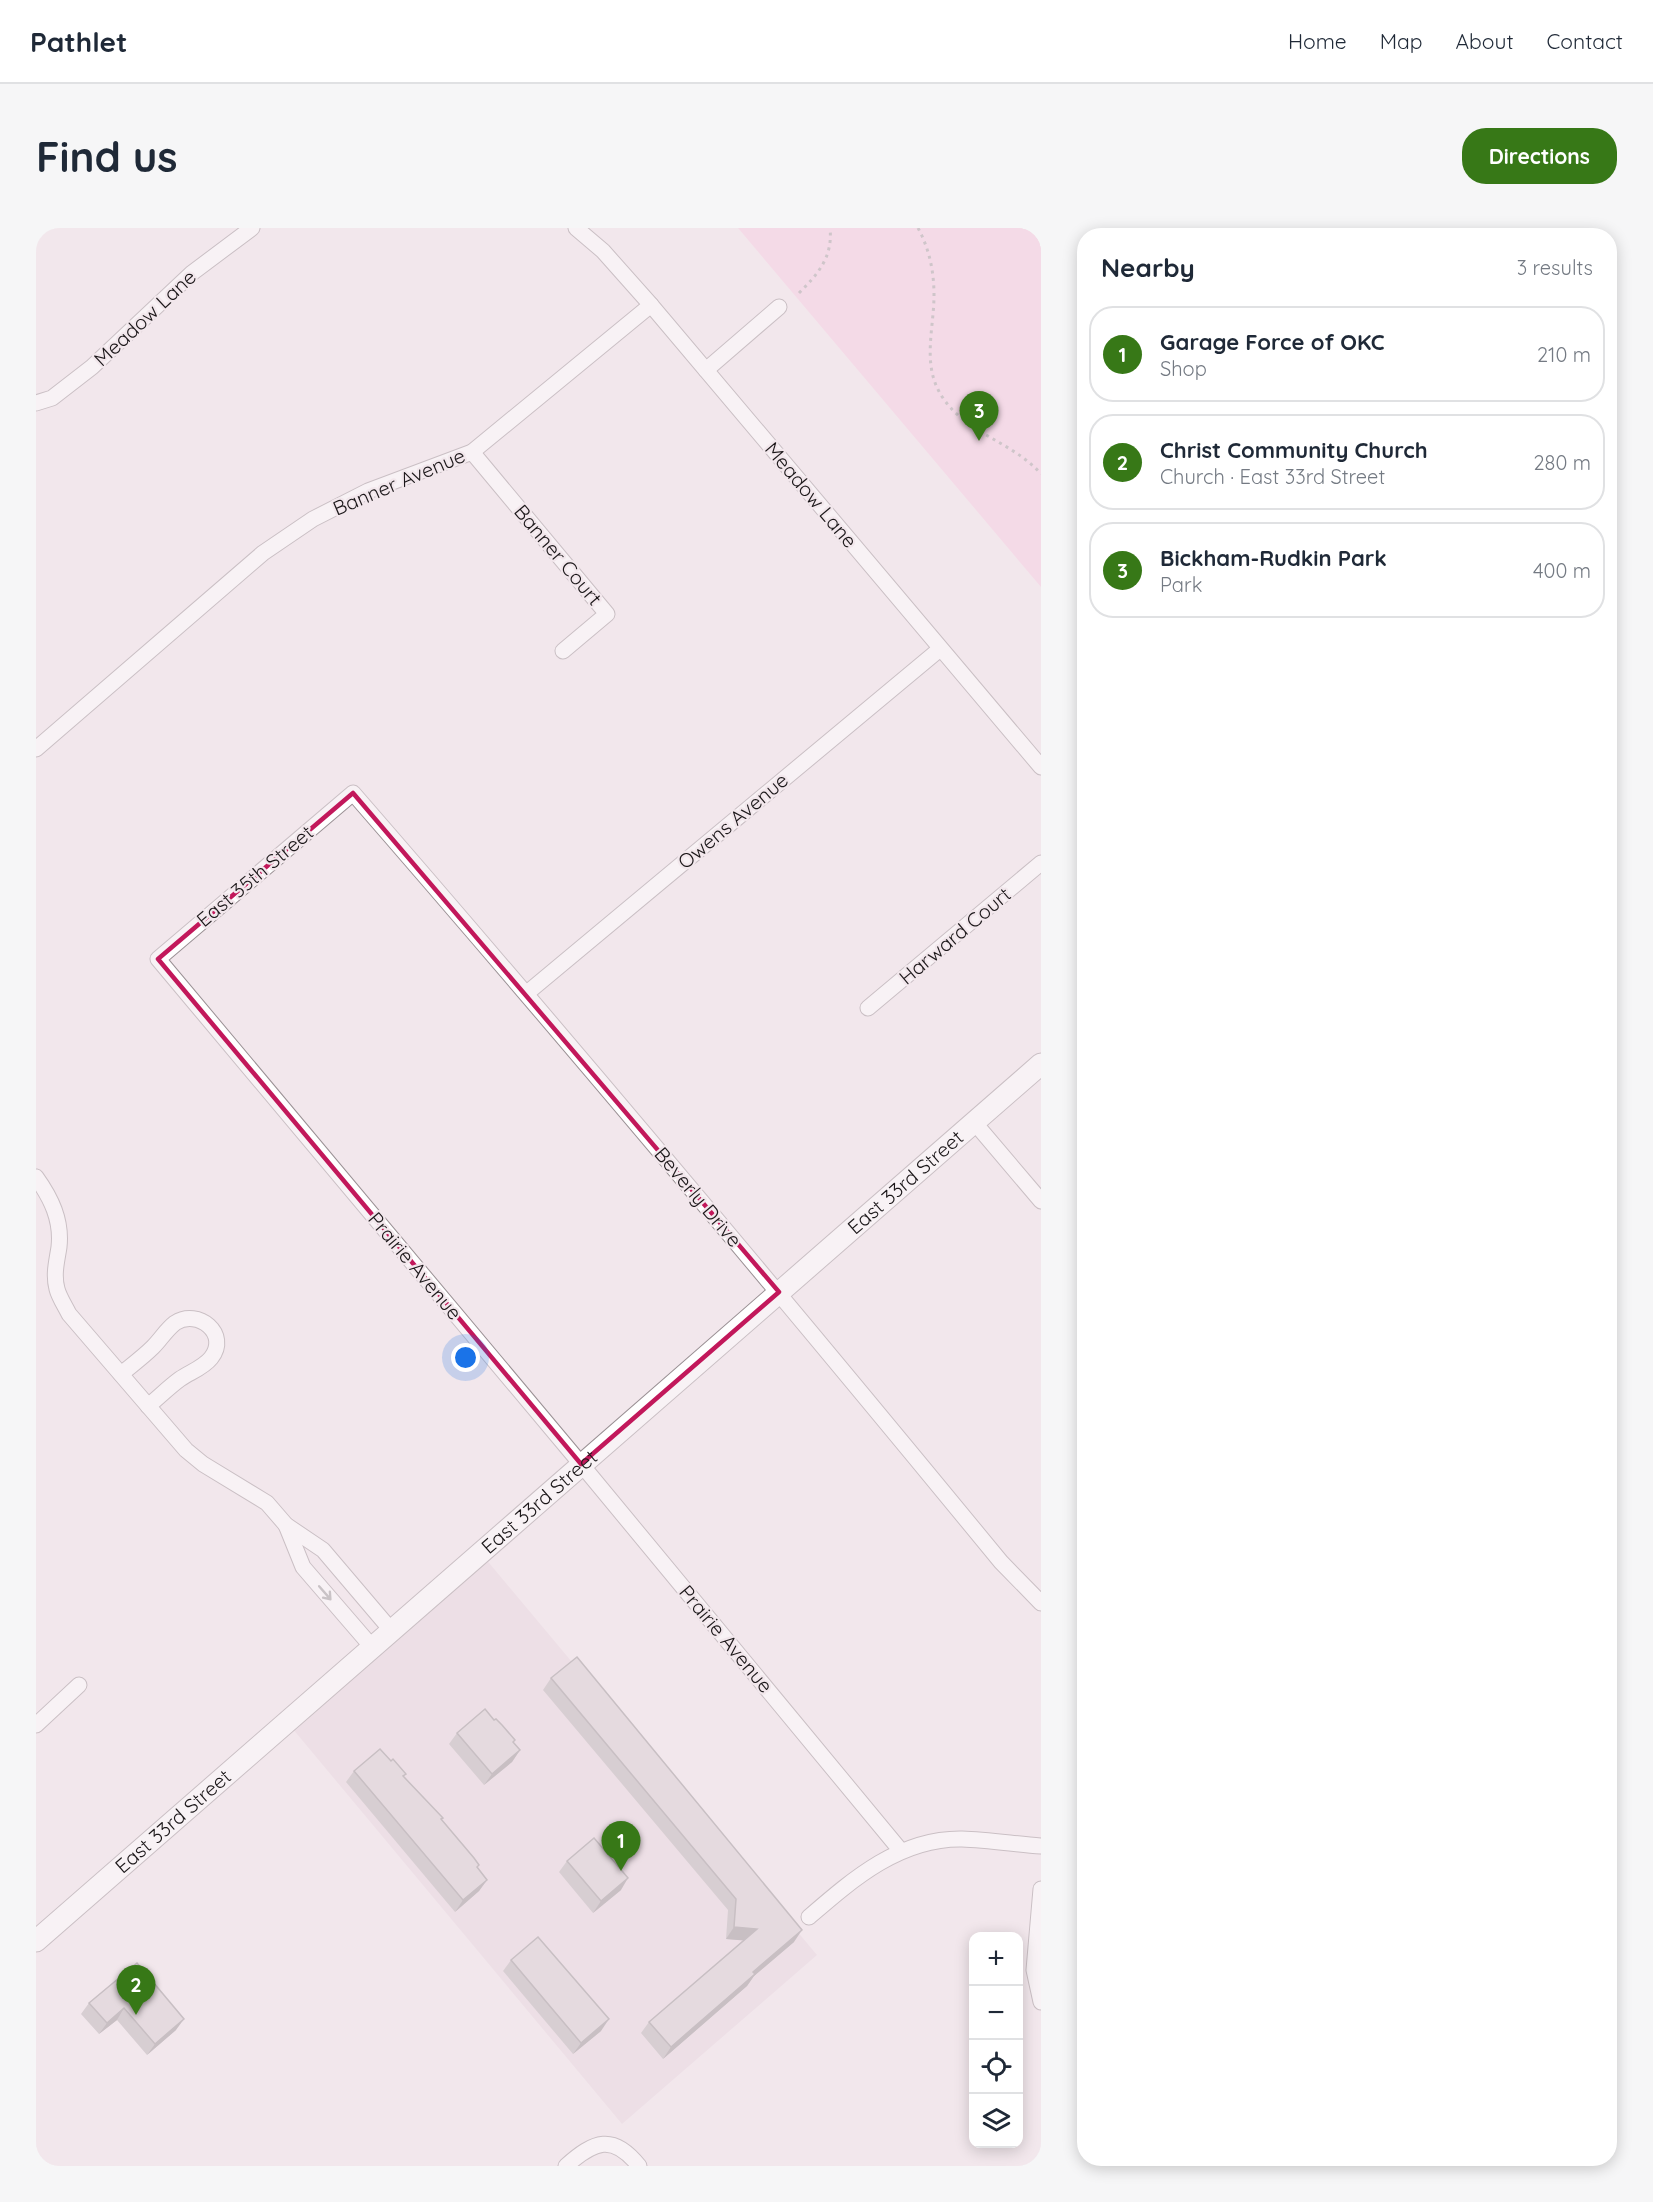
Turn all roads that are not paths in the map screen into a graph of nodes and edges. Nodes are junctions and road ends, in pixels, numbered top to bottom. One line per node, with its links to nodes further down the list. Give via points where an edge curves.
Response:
1 (252, 228): 6 (street, Meadow Lane, via 192,273 92,367 52,398)
2 (576, 228): 3 (street, Meadow Lane, via 603,251)
3 (651, 305): 5 (street, Meadow Lane); 7 (street, Banner Avenue)
4 (779, 307): 5 (street)
5 (706, 370): 8 (street, Meadow Lane)
6 (36, 403)
7 (472, 452): 9 (street, Banner Court, via 607,614); 10 (street, Banner Avenue, via 368,491 313,519 263,553)
8 (940, 649): 11 (street, Meadow Lane); 15 (street, Owens Avenue)
9 (563, 651)
10 (36, 749)
11 (1041, 767)
12 (353, 793): 14 (street, East 35th Street); 15 (street, Beverly Drive)
13 (1041, 863): 16 (street, Harward Court)
14 (158, 959): 24 (street, Prairie Avenue)
15 (527, 993): 21 (street, Beverly Drive)
16 (868, 1008)
17 (1041, 1064): 18 (street, East 33rd Street)
18 (974, 1122): 20 (street); 21 (street, East 33rd Street)
19 (36, 1177): 22 (street, via 53,1203 60,1235 55,1268 57,1290 69,1314)
20 (1041, 1201)
21 (779, 1292): 24 (street, East 33rd Street); 28 (street, Beverly Drive, via 1001,1562)
22 (121, 1374): 23 (street); 23 (street, via 177,1322 194,1319 214,1330 218,1340 212,1357)
23 (148, 1406): 25 (street, via 186,1450 267,1503)
24 (581, 1464): 29 (street, East 33rd Street); 34 (street, Prairie Avenue)
25 (286, 1525): 26 (street); 27 (street)
26 (330, 1558): 27 (street); 29 (street)
27 (310, 1576): 30 (street, one-way to 30)
28 (1041, 1603)
29 (391, 1630): 30 (street, East 33rd Street)
30 (372, 1647): 37 (street, East 33rd Street)
31 (79, 1685): 32 (street)
32 (36, 1725)
33 (1041, 1846): 34 (street, via 960,1839 925,1843)
34 (901, 1851): 36 (street, via 852,1880)
35 (1041, 1889): 38 (street, via 1034,1970)
36 (808, 1917)
37 (36, 1941)
38 (1041, 2002)
39 (566, 2166): 40 (street, via 593,2146 607,2143 626,2151)
40 (639, 2166)

